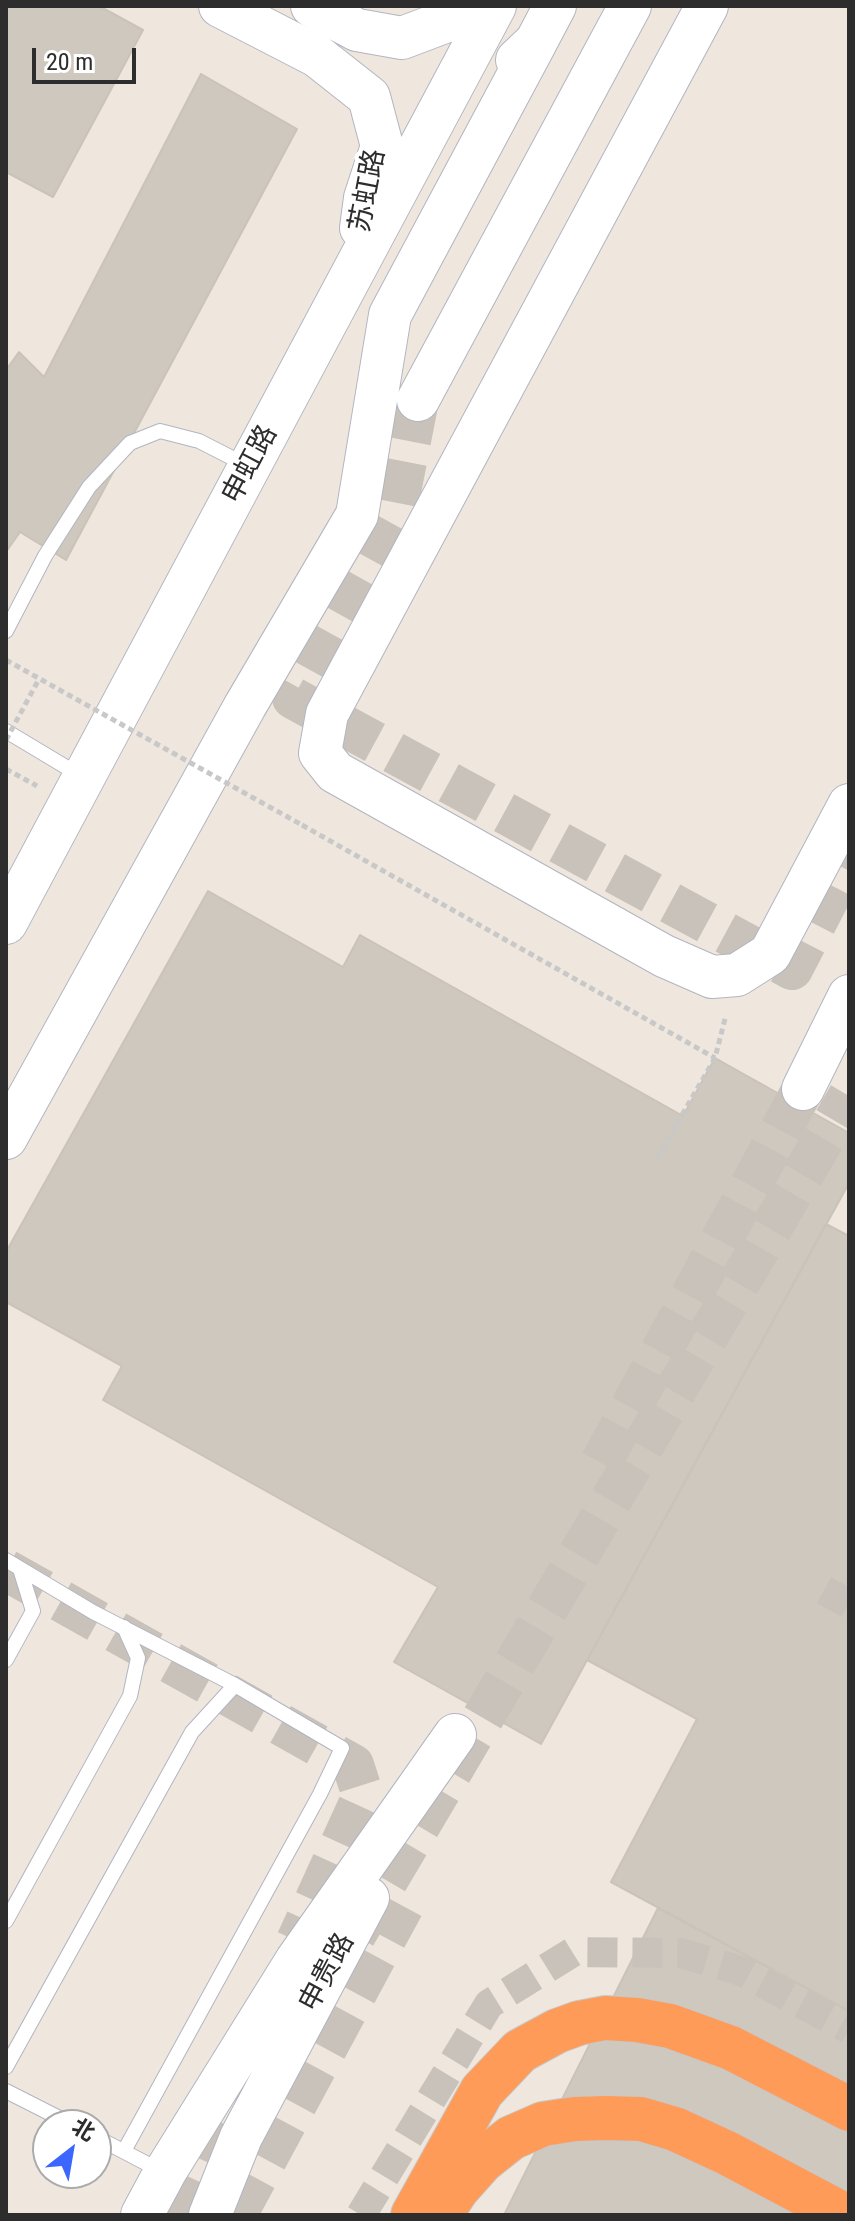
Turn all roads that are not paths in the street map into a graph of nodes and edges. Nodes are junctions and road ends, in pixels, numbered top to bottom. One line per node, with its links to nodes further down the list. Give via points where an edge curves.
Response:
1 (220, 6): 10 (street, 苏虹路, via 317,56 369,97 382,146 365,198)
2 (312, 6): 3 (street, via 357,30 402,38 447,21)
3 (462, 6)
4 (495, 6): 9 (street, 申虹路)
5 (555, 6): 8 (street)
6 (630, 6): 11 (street)
7 (707, 6): 16 (street, via 327,714 320,753 335,772 664,956 712,977 737,975 770,954)
8 (536, 42): 9 (street); 20 (street, via 390,315 357,515)
9 (416, 155): 10 (street, 申虹路)
10 (356, 269): 12 (street, 申虹路)
11 (418, 400)
12 (250, 467): 13 (lane, via 199,441 160,431 130,443 89,487); 15 (street, 申虹路)
13 (6, 631)
14 (6, 731): 15 (lane)
15 (84, 778): 17 (street, 申虹路)
16 (849, 805)
17 (6, 923)
18 (849, 996): 19 (street)
19 (803, 1089)
20 (6, 1138)
21 (6, 1560): 22 (lane)
22 (20, 1569): 23 (lane); 24 (lane, via 33,1611)
23 (124, 1627): 25 (lane); 26 (lane, via 138,1658 130,1696)
24 (6, 1660)
25 (235, 1685): 27 (lane, via 192,1732); 32 (lane, via 342,1748)
26 (6, 1921)
27 (6, 2067)
28 (6, 2091): 29 (lane)
29 (41, 2109)
30 (849, 2109): 35 (highway, via 731,2048 670,2026 605,2018 579,2023 520,2051 482,2091)
31 (112, 2145): 32 (lane)
32 (124, 2151): 33 (lane)
33 (158, 2196): 34 (street, 申贵路, via 296,1961 455,1735 241,2137)
34 (210, 2215)
35 (413, 2215)
36 (440, 2215): 37 (highway, via 482,2161 511,2138 543,2124 575,2119 641,2119 675,2129)
37 (844, 2215)

